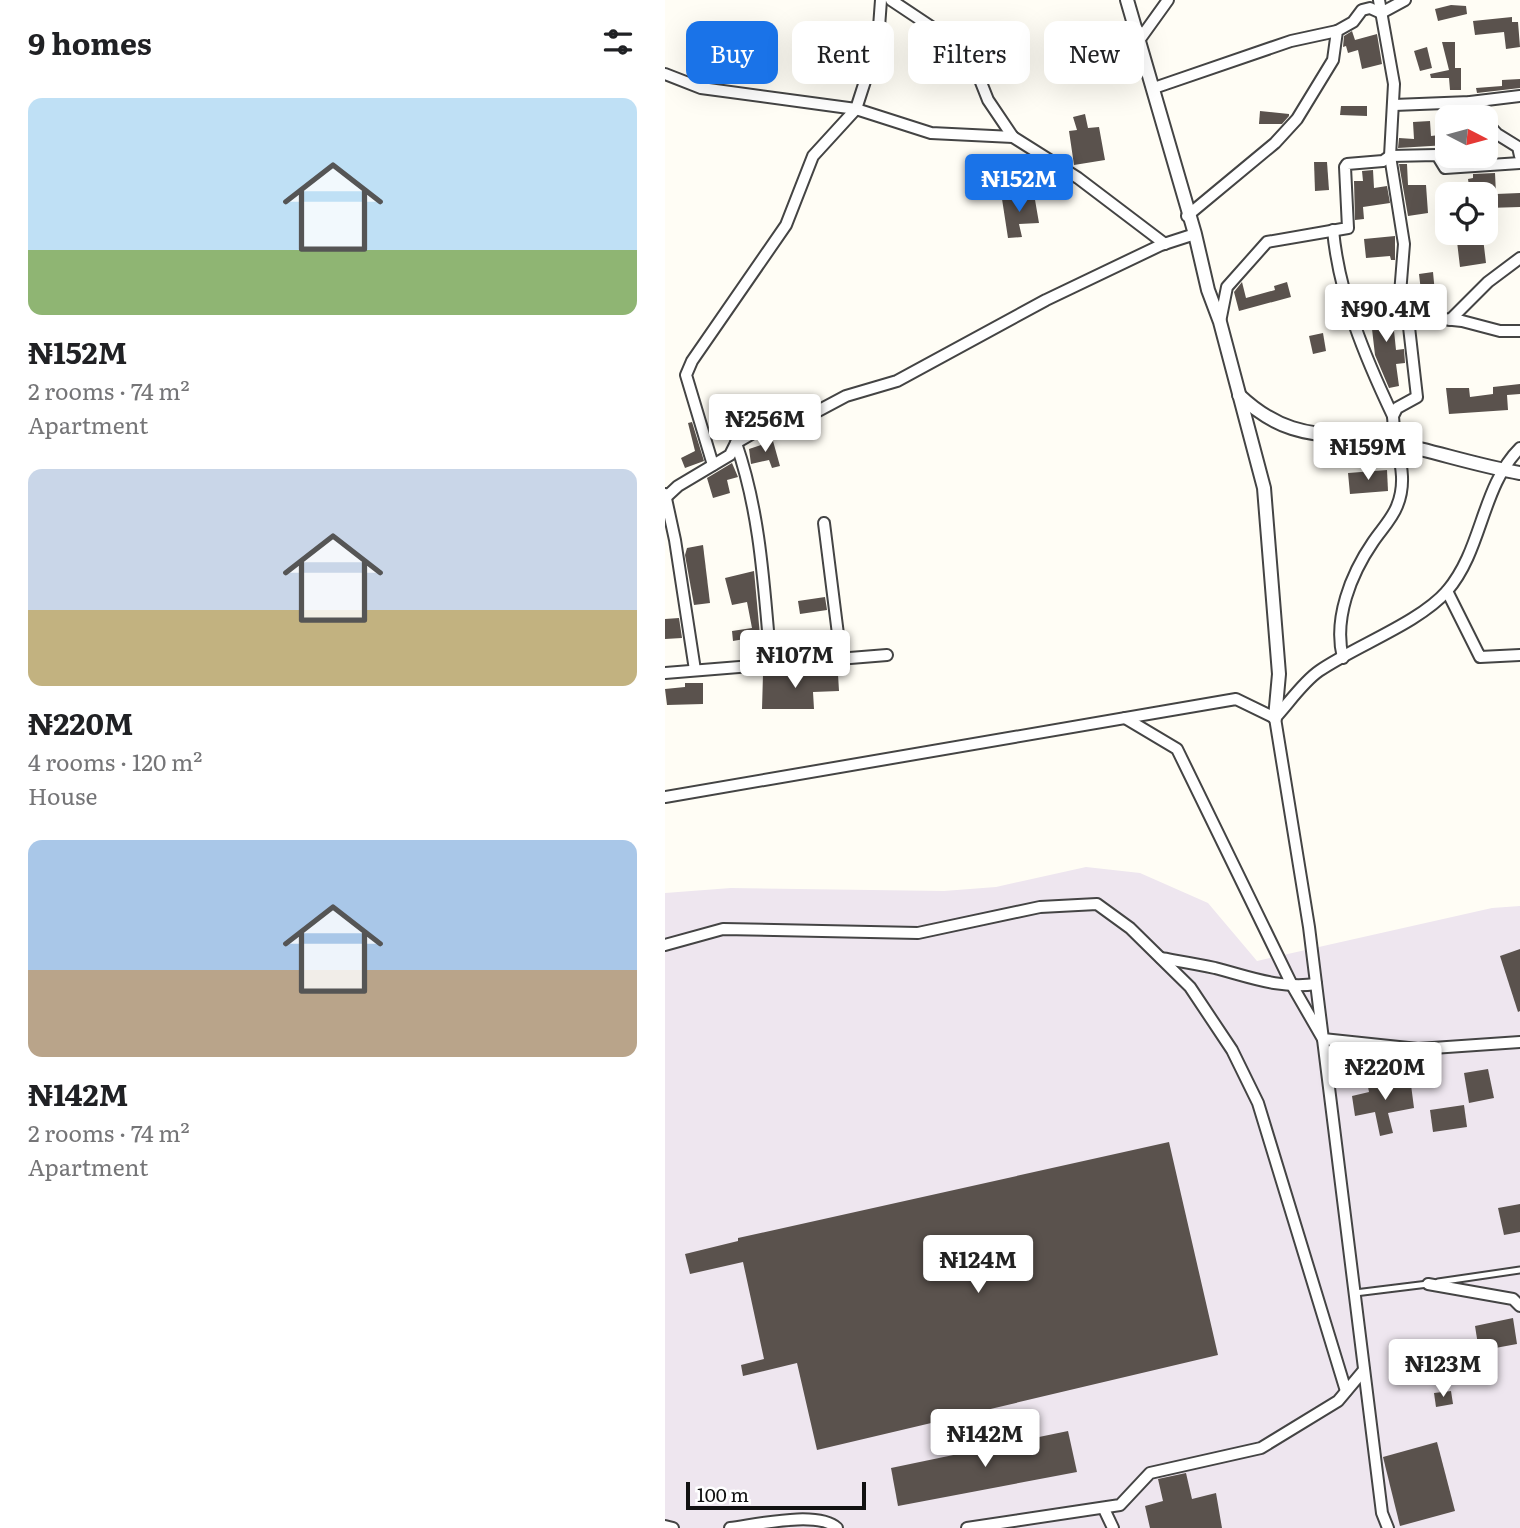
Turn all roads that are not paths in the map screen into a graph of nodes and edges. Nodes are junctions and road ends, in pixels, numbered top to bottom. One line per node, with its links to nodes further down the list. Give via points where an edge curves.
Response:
1 (881, 0): 18 (street, via 878,41)
2 (891, 0): 20 (street, via 969,52 988,100)
3 (1127, 0): 8 (street)
4 (1168, 0): 10 (street)
5 (1379, 0): 7 (street)
6 (1405, 0): 7 (street)
7 (1381, 13): 9 (street, via 1362,10); 16 (street)
8 (1134, 21)
9 (1337, 31): 13 (street, via 1291,41); 24 (street, via 1333,60 1297,119 1275,144)
10 (1144, 33)
11 (1144, 53): 13 (street)
12 (665, 74): 18 (street, via 701,88)
13 (1154, 88): 24 (street)
14 (1520, 96): 15 (street)
15 (1470, 102): 16 (street); 17 (street)
16 (1394, 104): 21 (street)
17 (1473, 105)
18 (856, 109): 20 (street, via 931,134); 38 (street, via 813,156 786,225 686,375)
19 (1498, 135): 22 (street, via 1518,147)
20 (1013, 137): 27 (street, via 1078,178)
21 (1390, 156): 23 (street, via 1437,155 1445,168); 25 (street, via 1345,167 1348,228); 29 (street, via 1404,244 1400,295)
22 (1520, 156)
23 (1520, 163)
24 (1187, 216): 26 (street)
25 (1333, 230): 31 (street, via 1267,242 1227,287); 34 (street, via 1336,270)
26 (1195, 234): 27 (street); 31 (street)
27 (1165, 244): 35 (street, via 1046,300 897,381 768,425)
28 (1520, 258): 30 (street)
29 (1406, 315): 30 (street); 34 (street, via 1417,397 1397,408)
30 (1450, 320): 32 (street)
31 (1220, 321): 33 (street)
32 (1520, 331)
33 (1238, 394): 36 (street, via 1261,416 1299,432); 52 (street, via 1255,449 1269,525 1279,674)
34 (1394, 416): 36 (street)
35 (736, 443): 38 (street, via 730,454); 48 (street, via 758,527)
36 (1398, 443): 39 (street); 46 (street, via 1402,488 1397,506 1372,543 1343,605 1338,640)
37 (1520, 448): 39 (street)
38 (713, 465): 41 (street)
39 (1502, 470): 40 (street); 43 (street, via 1469,552)
40 (1520, 473)
41 (665, 496): 49 (street)
42 (824, 523): 47 (street)
43 (1447, 591): 45 (street, via 1480,657); 46 (street)
44 (887, 655): 47 (street)
45 (1520, 655)
46 (1343, 658): 52 (street, via 1317,672)
47 (841, 659): 48 (street)
48 (771, 665): 49 (street)
49 (695, 670): 50 (street)
50 (665, 673)
51 (1125, 718): 52 (street, via 1236,699); 53 (street); 57 (street, via 1177,749)
52 (1275, 718): 56 (street)
53 (665, 797)
54 (665, 945): 55 (street, via 723,929 918,933 1040,907 1097,904)
55 (1161, 958): 57 (street); 65 (street, via 1190,987 1232,1050 1258,1103)
56 (1316, 984): 57 (street); 58 (street)
57 (1293, 987): 58 (street)
58 (1323, 1039): 59 (street, via 1418,1049); 62 (street)
59 (1520, 1042)
60 (1520, 1269): 61 (lane)
61 (1428, 1284): 62 (lane); 63 (street, via 1513,1299)
62 (1355, 1293): 64 (street)
63 (1520, 1306)
64 (1364, 1370): 65 (street); 73 (street, via 1382,1513)
65 (1346, 1391): 66 (street, via 1338,1401 1261,1447 1150,1473 1120,1505)
66 (1104, 1508): 71 (street); 72 (street)
67 (665, 1525): 68 (street)
68 (673, 1528)
69 (730, 1528): 70 (street, via 807,1519 830,1522)
70 (837, 1528)
71 (967, 1528)
72 (1113, 1528)
73 (1388, 1528)

